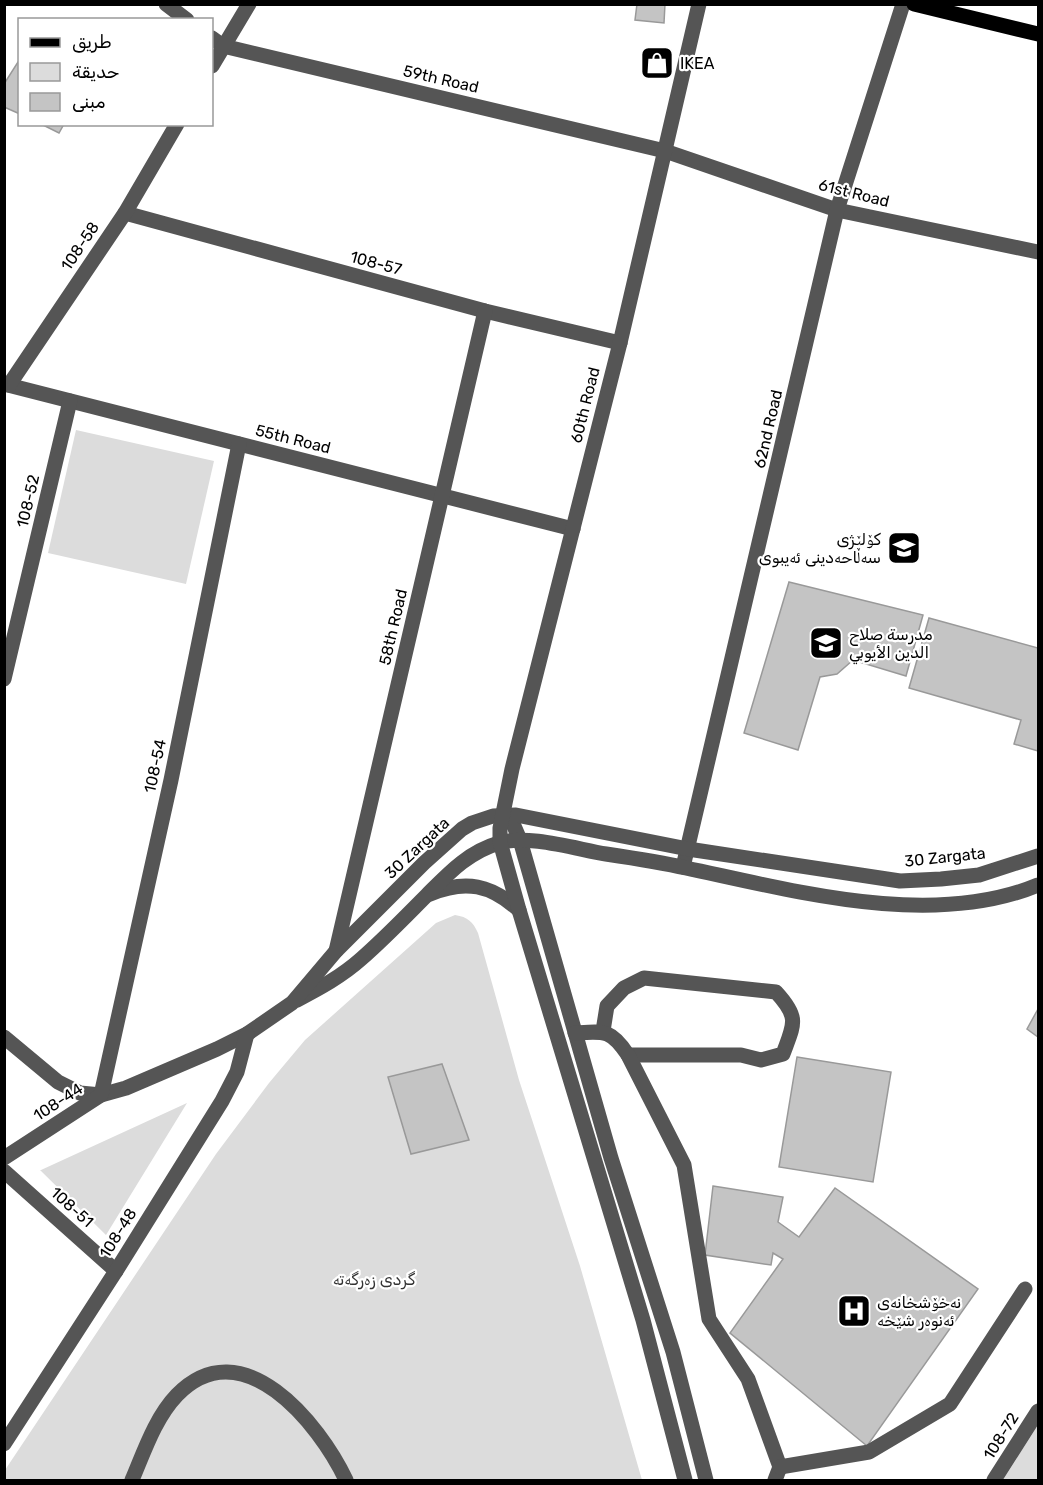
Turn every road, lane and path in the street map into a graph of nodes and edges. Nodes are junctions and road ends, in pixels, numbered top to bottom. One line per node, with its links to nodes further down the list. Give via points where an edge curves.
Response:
1 (166, 4): 6 (street)
2 (249, 4): 8 (street)
3 (699, 4): 11 (street, 60th Road)
4 (903, 4): 12 (street, 62nd Road)
5 (914, 4): 7 (main road)
6 (184, 18)
7 (1038, 34)
8 (217, 42): 9 (street); 11 (street, 59th Road)
9 (213, 61)
10 (176, 126): 13 (street, 108-58)
11 (665, 151): 12 (street, 61st Road); 16 (street, 60th Road)
12 (837, 210): 14 (street, 61st Road); 26 (street, 62nd Road)
13 (125, 213): 15 (street, 108-57); 17 (street, 108-58)
14 (1038, 252)
15 (485, 311): 16 (street, 108-57); 20 (street, 58th Road)
16 (620, 343): 21 (street, 60th Road)
17 (7, 385): 18 (street, 55th Road)
18 (69, 401): 19 (street, 55th Road); 22 (street, 108-52)
19 (239, 444): 20 (street, 55th Road); 39 (street, 108-54, via 171,780)
20 (442, 496): 21 (street, 55th Road); 32 (street, 58th Road)
21 (573, 529): 23 (street, 60th Road)
22 (4, 679)
23 (503, 814): 24 (street); 25 (street, 60th Road); 26 (street, 30 Zargata); 32 (street, 30 Zargata, via 462,829)
24 (520, 840): 25 (street); 28 (street); 35 (street)
25 (500, 842): 30 (street, via 469,856); 31 (street)
26 (688, 849): 27 (street, 30 Zargata, via 900,880 979,874); 28 (street, 62nd Road)
27 (1038, 856)
28 (683, 867): 29 (street, via 804,894 919,905 975,903)
29 (1038, 885)
30 (427, 895): 31 (street, via 446,887 486,888); 33 (street, via 347,970)
31 (519, 910): 49 (street, via 640,1309)
32 (336, 951): 33 (street, 30 Zargata)
33 (292, 1003): 36 (street, 30 Zargata)
34 (603, 1031): 35 (street); 38 (street, via 618,1041); 38 (street, via 608,1006 624,988 644,978 776,992 790,1007 794,1025 783,1054 761,1060 741,1055)
35 (575, 1033): 50 (street, via 673,1352)
36 (247, 1034): 39 (street, 30 Zargata, via 126,1088); 42 (street, 108-48, via 237,1072 222,1101)
37 (4, 1037): 39 (street, 30 Zargata, via 58,1082 80,1093)
38 (628, 1055): 46 (street, via 684,1165 709,1319 748,1379)
39 (100, 1095): 40 (street, 108-44)
40 (4, 1158)
41 (4, 1171): 42 (street, 108-51)
42 (116, 1271): 45 (street, 108-48)
43 (1025, 1289): 46 (street, via 950,1404 868,1452)
44 (1038, 1411): 51 (street, 108-72)
45 (6, 1437)
46 (778, 1474)
47 (132, 1480): 48 (street, via 158,1423 177,1395 208,1375 225,1371 245,1374 271,1386 300,1413)
48 (346, 1480)
49 (686, 1480)
50 (706, 1480)
51 (994, 1480)

